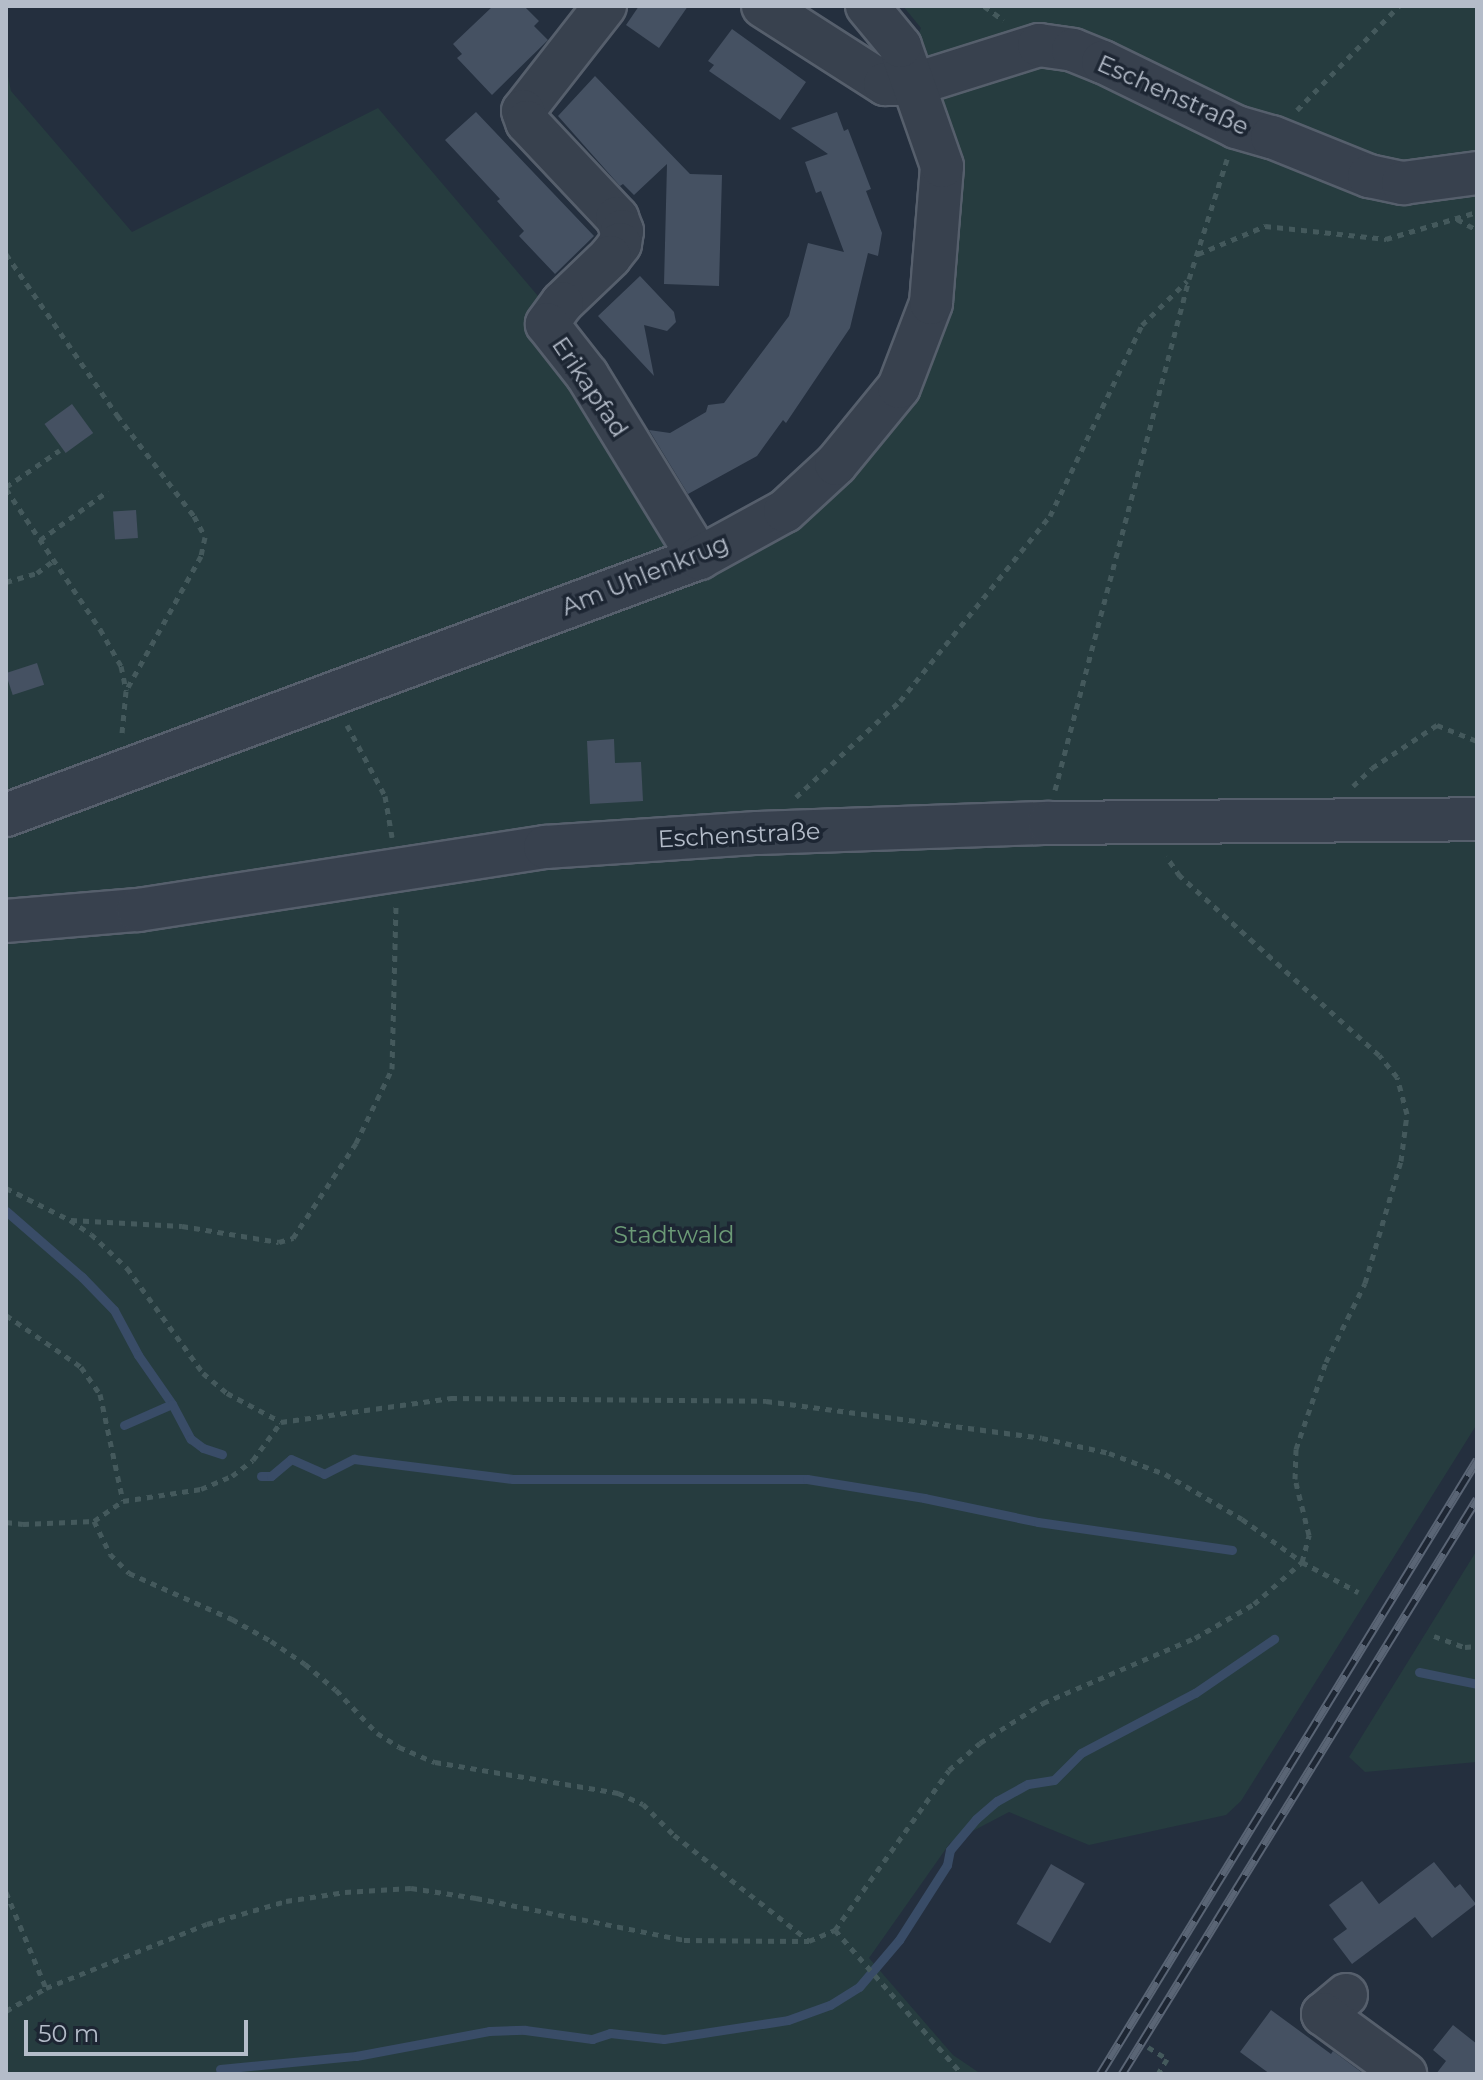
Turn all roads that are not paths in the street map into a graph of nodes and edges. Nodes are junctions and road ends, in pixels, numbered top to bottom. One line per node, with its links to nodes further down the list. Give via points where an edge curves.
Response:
1 (605, 6): 6 (street, Erikapfad, via 523,111 527,122 617,218 622,231 610,257 547,324 587,375)
2 (763, 6): 4 (street, via 885,84)
3 (867, 6): 4 (street, Am Uhlenkrug, via 900,46)
4 (915, 84): 5 (street, Eschenstraße, via 1039,45 1073,50 1254,132 1369,176 1403,183); 6 (street, Am Uhlenkrug, via 942,166 931,303 899,387 836,464 785,511)
5 (1477, 173)
6 (699, 558): 7 (street, Am Uhlenkrug)
7 (6, 815)
8 (1477, 819): 9 (street, Eschenstraße, via 1049,823 545,847 138,910)
9 (6, 921)
10 (1346, 1995): 11 (street, via 1323,2014)
11 (1405, 2074)

